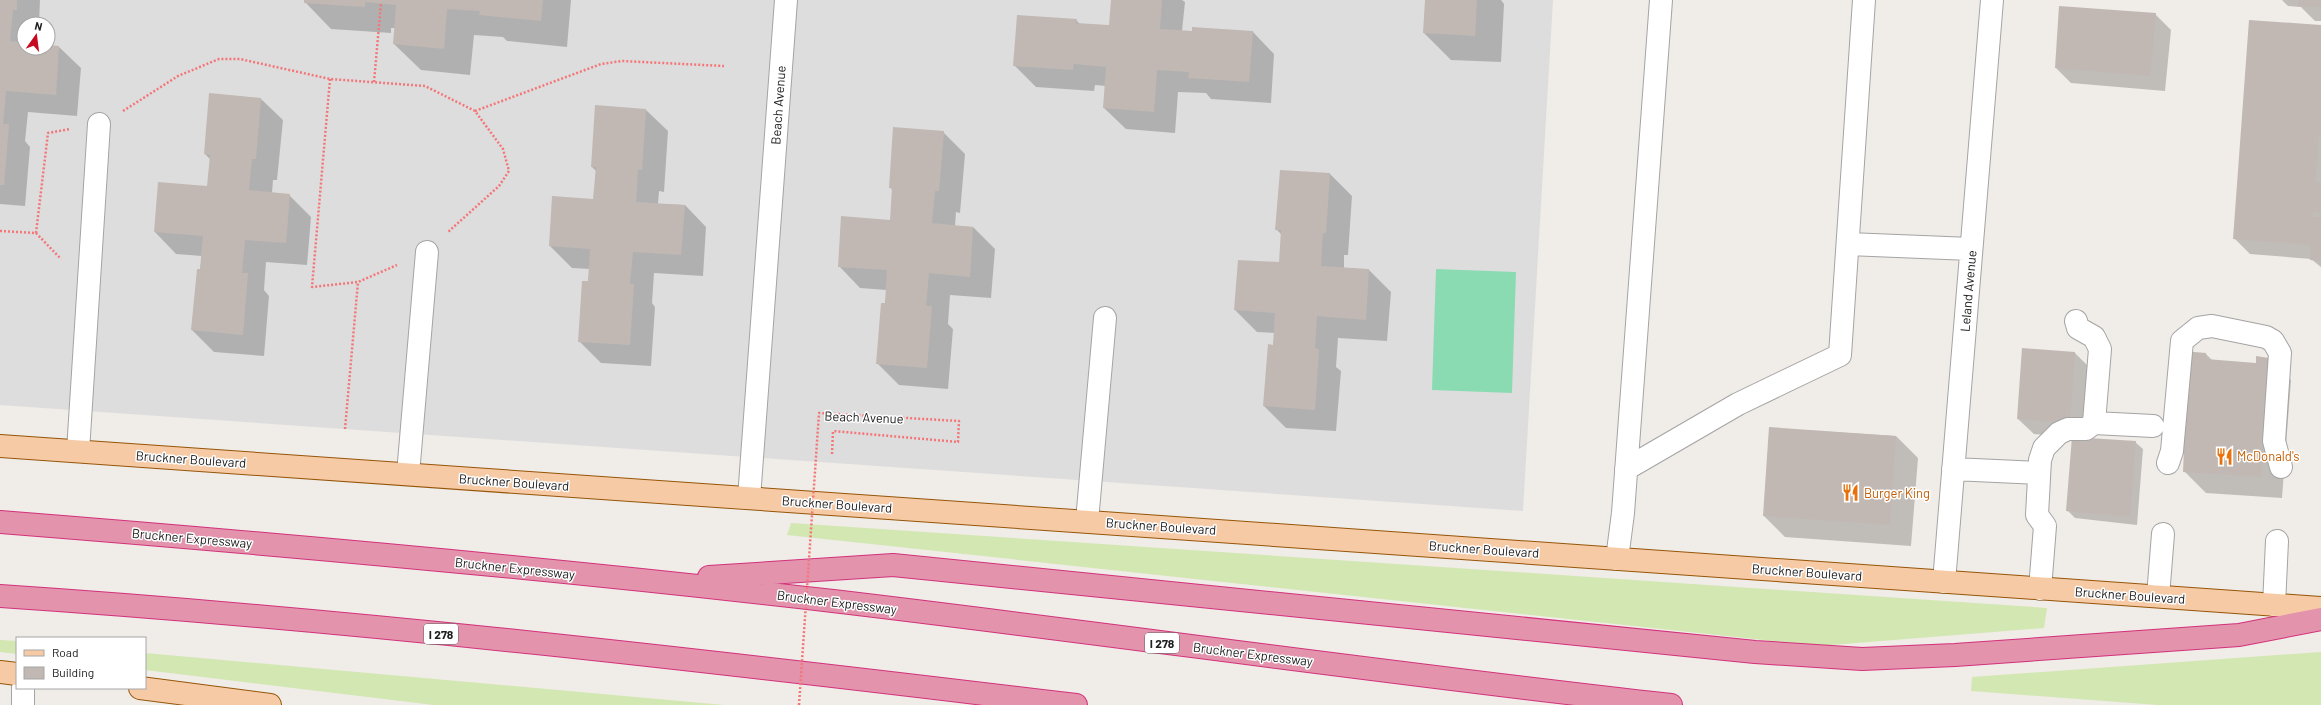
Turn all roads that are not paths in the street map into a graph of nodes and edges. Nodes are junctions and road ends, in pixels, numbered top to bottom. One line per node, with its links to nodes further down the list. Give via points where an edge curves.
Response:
1 (786, 0): 21 (street, Beach Avenue)
2 (1661, 0): 17 (street)
3 (1864, 0): 6 (street)
4 (1992, 0): 7 (street, Leland Avenue)
5 (100, 124): 14 (street)
6 (1848, 244): 7 (street); 17 (street, via 1840,355 1738,404)
7 (1971, 249): 18 (street, Leland Avenue)
8 (427, 252): 20 (street)
9 (1105, 318): 22 (street)
10 (2076, 321): 11 (street, via 2078,328 2094,337 2100,350)
11 (2094, 423): 12 (street); 19 (street, via 2086,429 2068,429 2052,439 2042,454)
12 (2153, 426)
13 (0, 446): 14 (main road, Bruckner Boulevard)
14 (78, 451): 20 (main road, Bruckner Boulevard)
15 (2168, 463): 16 (street, via 2172,451 2182,341 2198,328 2212,326 2266,338 2278,346 2280,353 2274,441)
16 (2282, 467)
17 (1626, 469): 26 (street)
18 (1953, 469): 19 (street); 28 (street, Leland Avenue)
19 (2039, 473): 29 (street, via 2037,515 2045,526)
20 (408, 474): 21 (main road, Bruckner Boulevard)
21 (749, 498): 22 (main road, Bruckner Boulevard)
22 (1087, 521): 26 (main road, Bruckner Boulevard)
23 (0, 522): 27 (highway, Bruckner Expressway / I 278, via 308,547)
24 (2163, 534): 31 (street)
25 (2277, 541): 32 (street)
26 (1617, 559): 28 (main road, Bruckner Boulevard)
27 (652, 581): 34 (highway, via 893,565 1756,652 1862,659 2239,635); 44 (highway, Bruckner Expressway / I 278, via 835,601 1509,687)
28 (1944, 582): 29 (main road, Bruckner Boulevard)
29 (2040, 589): 31 (main road, Bruckner Boulevard)
30 (0, 596): 37 (highway, I 278, via 446,634)
31 (2158, 596): 32 (main road, Bruckner Boulevard)
32 (2274, 605): 33 (main road, Bruckner Boulevard)
33 (2321, 608)
34 (2321, 619)
35 (0, 672): 36 (main road)
36 (16, 674)
37 (880, 681): 42 (highway); 43 (highway, I 278)
38 (23, 689): 40 (street)
39 (146, 689): 41 (main road)
40 (23, 705)
41 (270, 705)
42 (967, 705)
43 (1076, 705)
44 (1671, 705)

